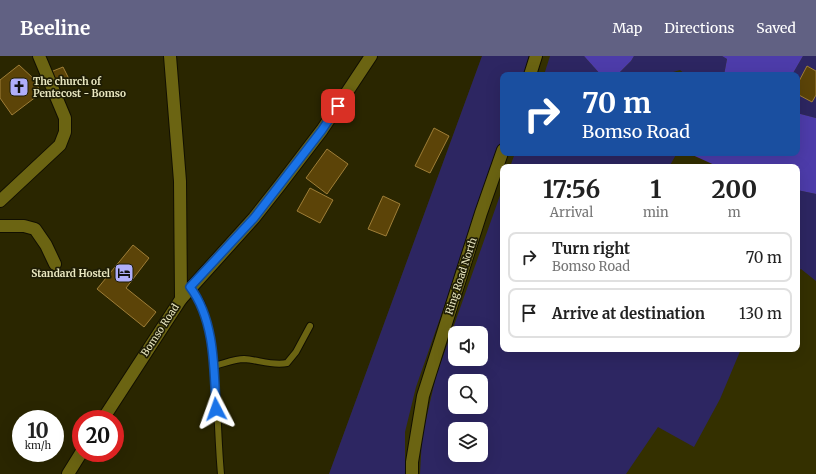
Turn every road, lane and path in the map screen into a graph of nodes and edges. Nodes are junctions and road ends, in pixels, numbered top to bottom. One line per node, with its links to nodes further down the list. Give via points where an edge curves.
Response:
1 (39, 56): 7 (street, via 65,118 65,132 60,145)
2 (170, 56): 11 (street, via 180,181)
3 (371, 56): 10 (street, Bomso Road, via 322,130 272,196)
4 (536, 56): 5 (street)
5 (531, 72)
6 (501, 156): 18 (street, Ring Road North, via 423,396)
7 (0, 201)
8 (0, 226): 9 (street, via 24,226 35,229)
9 (55, 264)
10 (190, 287): 11 (street, Bomso Road); 13 (lane, via 202,305)
11 (180, 299): 14 (street, Bomso Road)
12 (310, 326): 13 (lane, via 287,363 276,365 242,359)
13 (213, 366): 17 (lane)
14 (109, 410)
15 (75, 462): 16 (street)
16 (68, 474)
17 (221, 474)
18 (412, 474)

